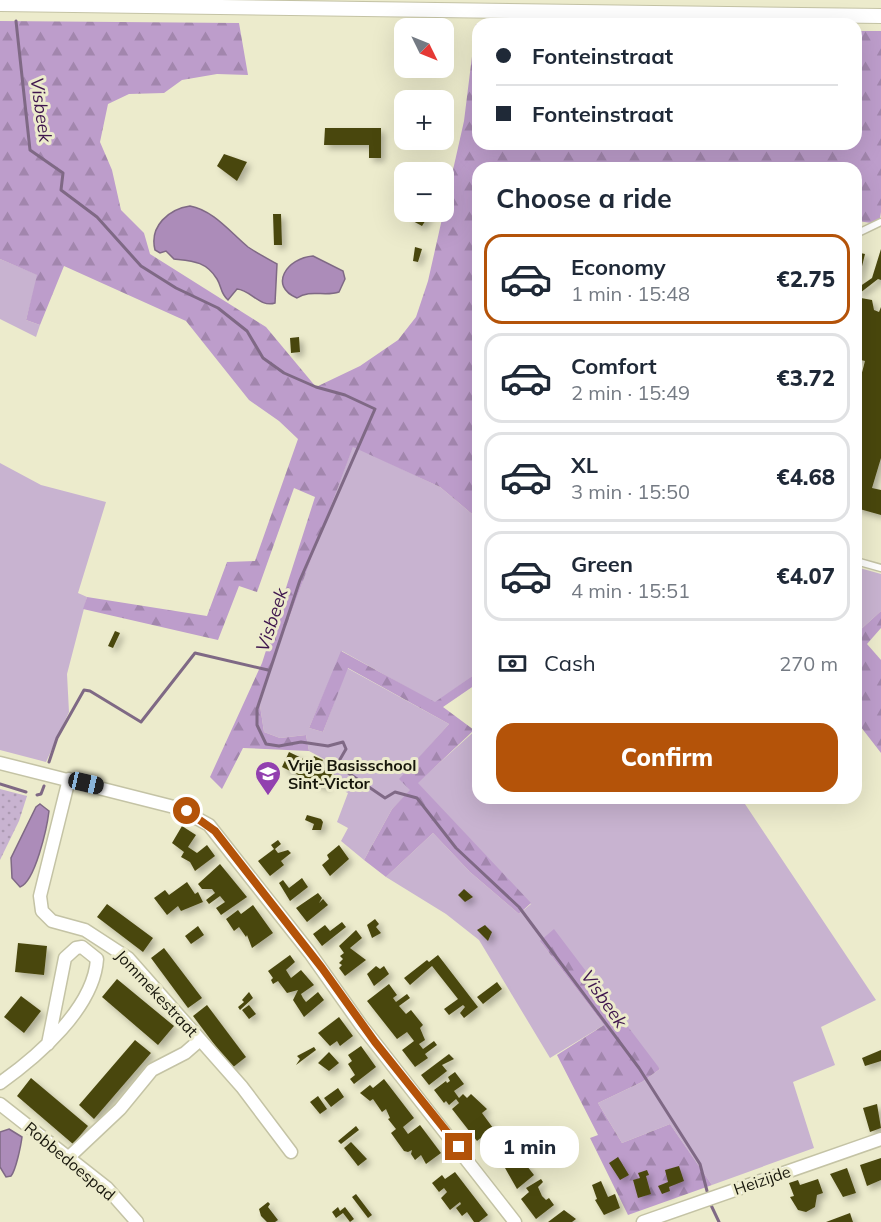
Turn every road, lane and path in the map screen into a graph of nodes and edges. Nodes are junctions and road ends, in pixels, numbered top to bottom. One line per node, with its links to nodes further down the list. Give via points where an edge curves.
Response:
1 (272, 3): 2 (street); 3 (street)
2 (0, 4)
3 (306, 4): 4 (street)
4 (881, 16)
5 (881, 222): 6 (lane)
6 (862, 231)
7 (862, 563): 8 (lane)
8 (881, 568)
9 (0, 763): 10 (street)
10 (69, 779): 11 (street, Jommekestraat, via 40,896 42,910 52,921 85,930 122,954); 19 (street, via 178,808 215,831)
11 (200, 1040): 16 (street, Jommekestraat); 17 (street, via 153,1070 120,1109)
12 (48, 1044): 12 (street, via 72,1014 96,973 97,959 82,947 64,958); 13 (street, via 32,1061)
13 (0, 1083)
14 (0, 1104): 17 (street, Robbedoespad)
15 (881, 1139): 20 (street, Heizijde)
16 (291, 1152)
17 (68, 1158): 18 (street, Robbedoespad, via 107,1188)
18 (137, 1222)
19 (515, 1222)
20 (643, 1222)

